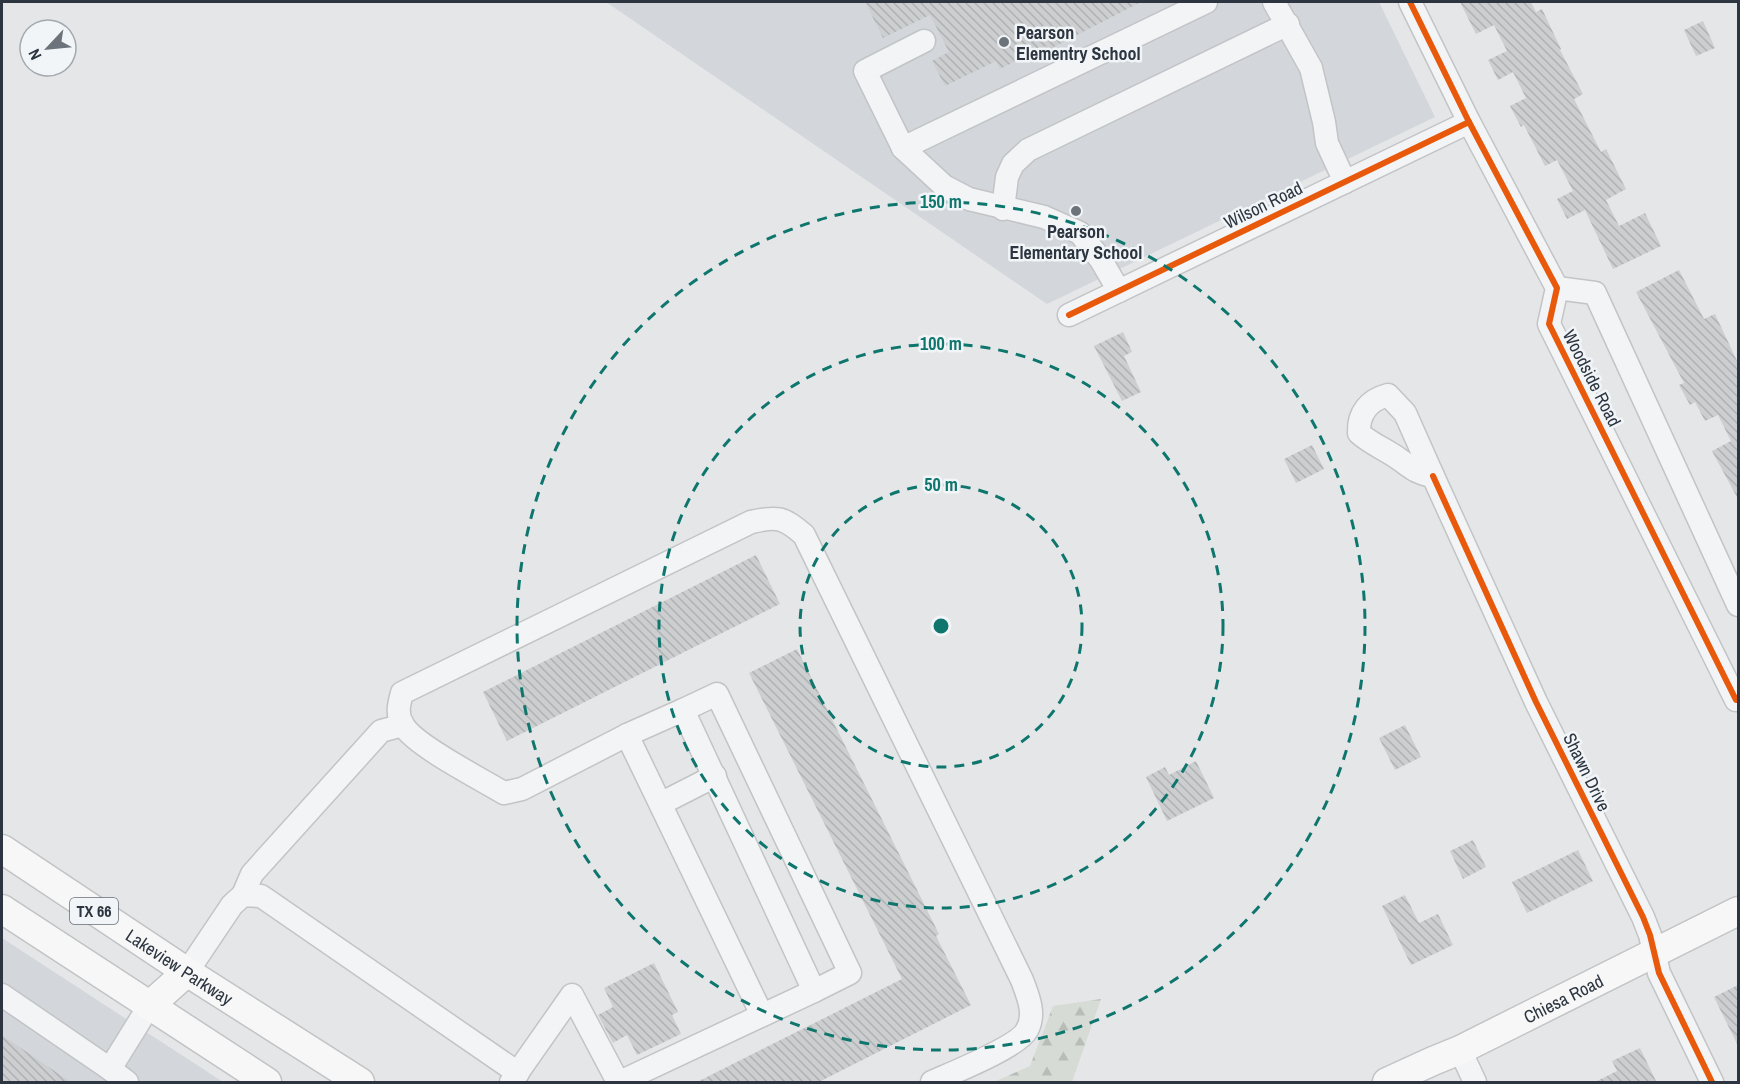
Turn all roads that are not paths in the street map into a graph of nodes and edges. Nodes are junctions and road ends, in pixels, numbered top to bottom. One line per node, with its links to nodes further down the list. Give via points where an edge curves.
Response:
1 (1206, 2): 7 (street)
2 (1274, 2): 4 (street)
3 (1410, 2): 6 (street)
4 (1288, 24): 8 (street, via 1311,68 1327,143); 9 (street, via 1028,150 1012,164)
5 (924, 41): 7 (street, via 865,71)
6 (1469, 122): 8 (street, Wilson Road); 10 (street)
7 (903, 148): 9 (street, via 944,186 969,199)
8 (1345, 182): 11 (street, Wilson Road)
9 (1003, 208): 11 (street, via 1044,217 1080,233)
10 (1557, 288): 14 (street, Woodside Road, via 1594,293); 15 (street, Woodside Road, via 1549,324)
11 (1119, 291): 12 (street, Wilson Road)
12 (1069, 315)
13 (1433, 476): 25 (street, Shawn Drive, via 1536,702 1643,917)
14 (1738, 605)
15 (1738, 700)
16 (683, 710): 18 (street); 19 (street); 27 (street, via 717,694 850,973)
17 (403, 725): 18 (street, via 419,742 504,793 522,789); 22 (street, via 381,731 252,874); 37 (street, via 398,709 402,693 751,522 787,520 804,535 1031,1005 1027,1030 1017,1042)
18 (627, 735): 20 (street)
19 (714, 776): 20 (street); 27 (street)
20 (662, 803): 30 (street)
21 (2, 849): 26 (main road, Lakeview Parkway / TX 66)
22 (243, 895): 26 (street, via 232,905); 33 (street, via 261,896)
23 (2, 909): 29 (main road, TX 66)
24 (1738, 910): 25 (main road, Chiesa Road)
25 (1653, 954): 31 (main road, Chiesa Road); 40 (street, Shawn Drive)
26 (187, 972): 29 (main road); 35 (main road, Lakeview Parkway / TX 66)
27 (814, 990): 30 (street)
28 (2, 995): 32 (street)
29 (150, 1006): 32 (street); 34 (main road, TX 66)
30 (762, 1015): 36 (street)
31 (1460, 1050): 38 (main road, Chiesa Road); 39 (street)
32 (118, 1076)
33 (515, 1078): 36 (street, via 572,995)
34 (267, 1083)
35 (360, 1083)
36 (619, 1083)
37 (932, 1083)
38 (1387, 1083)
39 (1475, 1083)
40 (1712, 1083)

